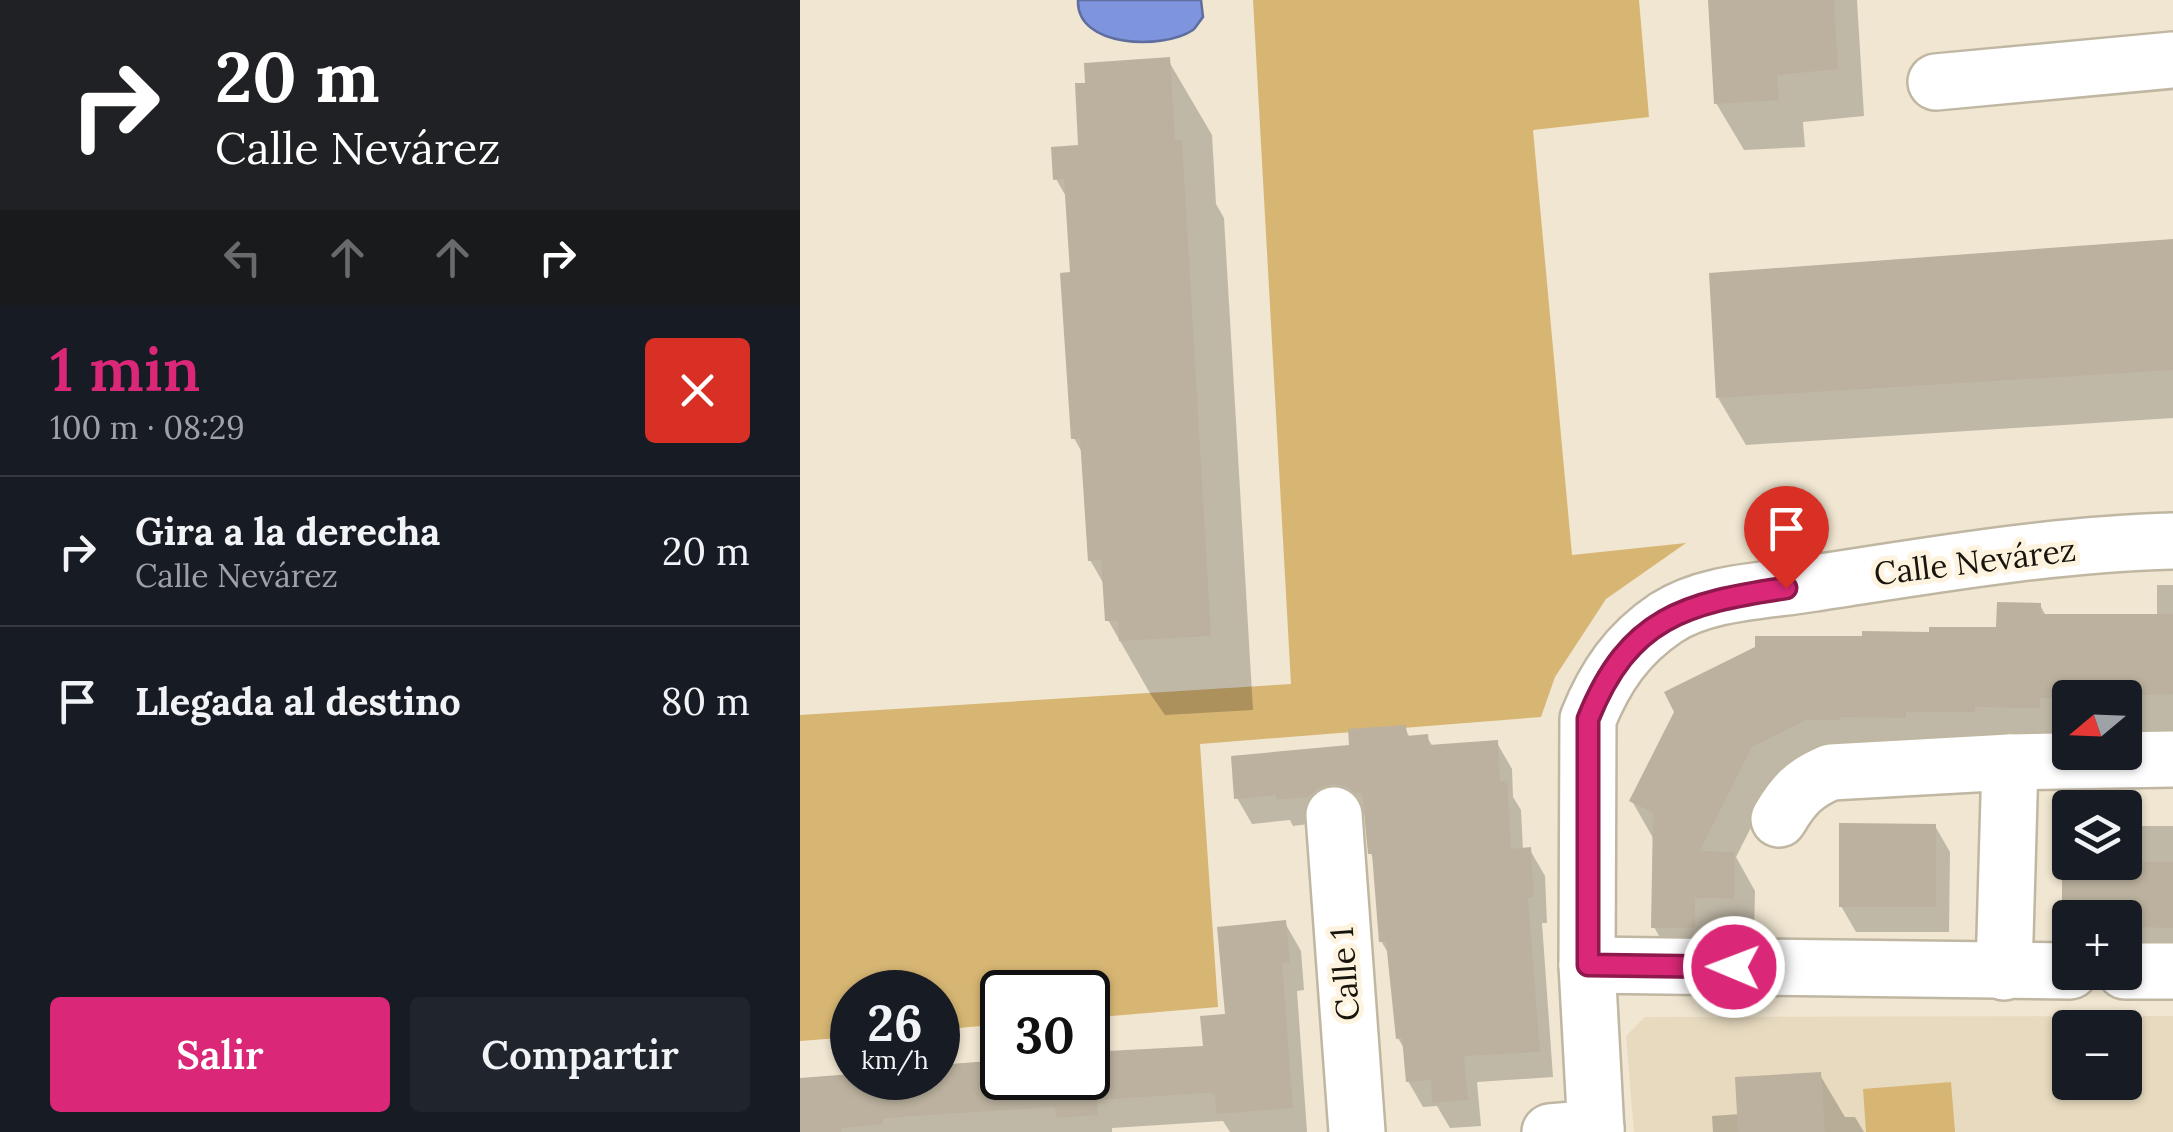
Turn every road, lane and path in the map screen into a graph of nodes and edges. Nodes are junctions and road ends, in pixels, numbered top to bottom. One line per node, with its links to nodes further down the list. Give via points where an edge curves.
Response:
1 (2173, 60): 2 (street)
2 (1936, 82)
3 (2173, 541): 8 (street, Calle Nevárez, via 1918,567 1710,600 1668,617 1603,682 1588,719)
4 (2173, 759): 5 (street)
5 (2010, 762): 7 (street, via 1831,772 1795,792); 11 (street)
6 (1334, 815): 14 (street, Calle 1)
7 (1779, 819)
8 (1588, 965): 11 (street); 13 (street, Calle Nevárez)
9 (2142, 971): 10 (street)
10 (2173, 971)
11 (2004, 972): 12 (street)
12 (2052, 972)
13 (1580, 1131)
14 (1357, 1132)

